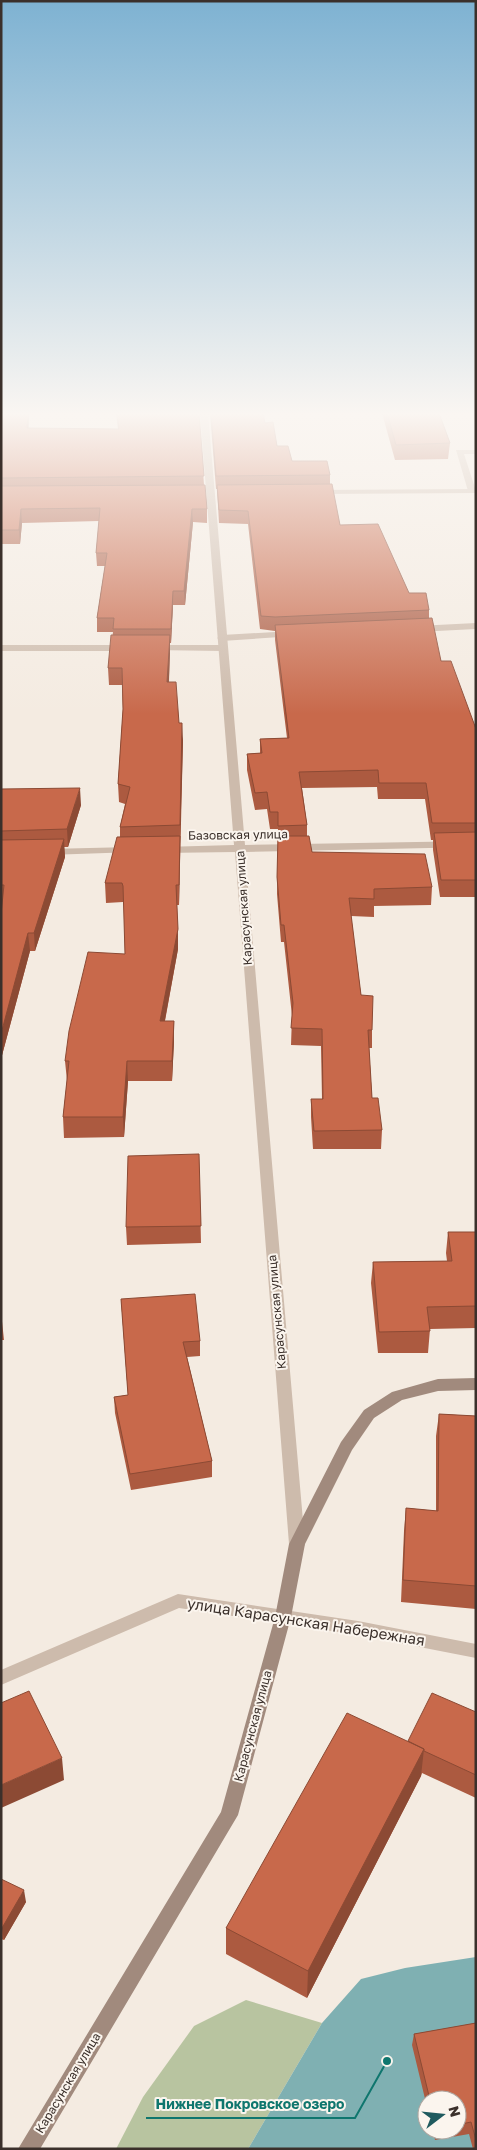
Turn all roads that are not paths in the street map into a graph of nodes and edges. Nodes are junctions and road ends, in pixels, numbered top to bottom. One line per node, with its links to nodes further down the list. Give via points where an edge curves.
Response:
1 (212, 513): 5 (street, Карасунская улица)
2 (476, 626): 3 (street)
3 (407, 629)
4 (300, 634): 5 (street)
5 (222, 643): 6 (street, via 141,648); 8 (street, Карасунская улица)
6 (1, 648)
7 (476, 844): 8 (street, Базовская улица)
8 (240, 848): 9 (street, Базовская улица); 11 (street, Карасунская улица)
9 (41, 852)
10 (476, 1384): 11 (main road, via 438,1385 397,1396 369,1414 346,1446)
11 (297, 1544): 12 (main road, Карасунская улица)
12 (283, 1617): 13 (street, улица Карасунская Набережная); 14 (street, улица Карасунская Набережная, via 178,1601); 15 (main road, Карасунская улица, via 229,1815)
13 (476, 1650)
14 (1, 1678)
15 (28, 2149)

